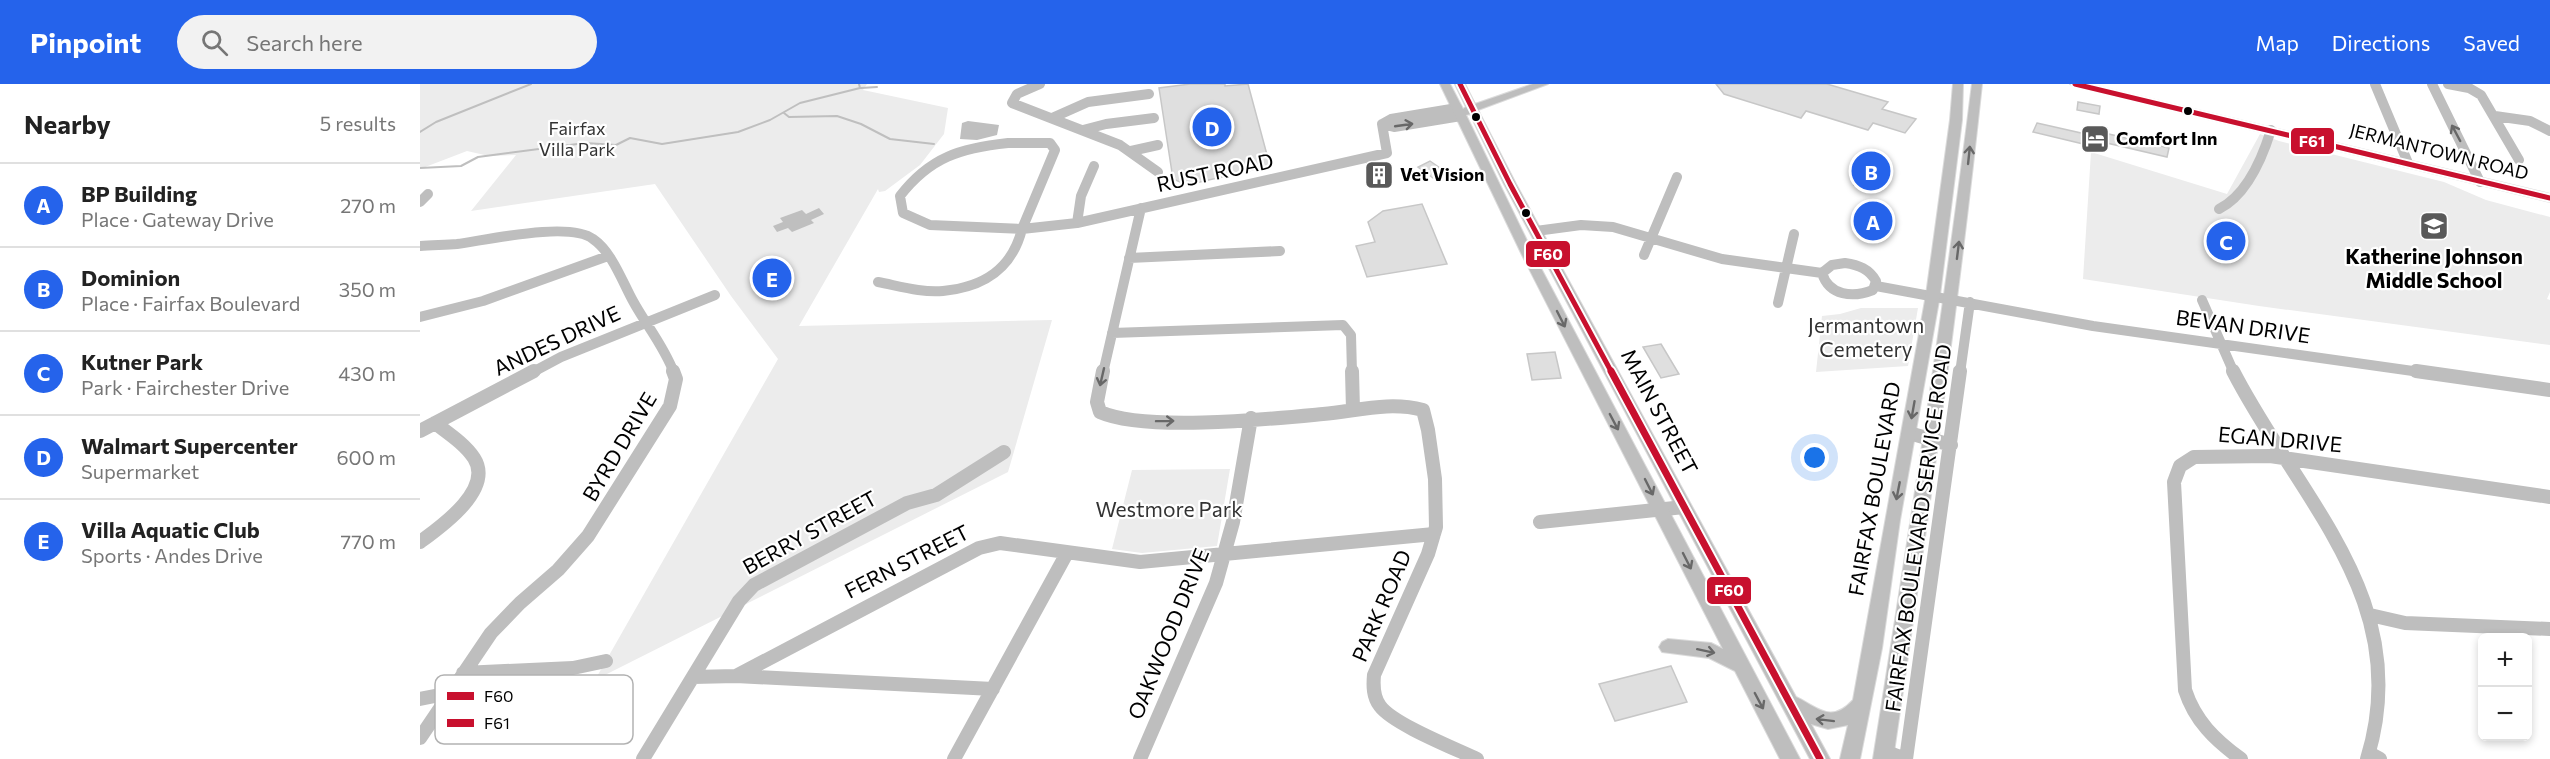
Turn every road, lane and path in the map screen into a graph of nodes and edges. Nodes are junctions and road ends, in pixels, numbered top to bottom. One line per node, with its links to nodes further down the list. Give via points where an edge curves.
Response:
1 (1041, 84): 17 (street, via 1017,94 1012,103)
2 (1445, 84): 14 (main road, MAIN STREET)
3 (1460, 84): 12 (main road, MAIN STREET)
4 (1543, 84): 12 (main road)
5 (1958, 84): 13 (main road, FAIRFAX BOULEVARD)
6 (1977, 84): 15 (main road)
7 (2075, 84): 20 (main road, JERMANTOWN ROAD)
8 (2375, 84): 25 (street)
9 (2432, 84): 31 (street, one-way to 9)
10 (2448, 84): 16 (street, via 2481,95)
11 (1149, 94): 17 (street, via 1088,102)
12 (1473, 108): 14 (main road); 37 (main road, MAIN STREET)
13 (1956, 111): 15 (main road); 28 (main road, FAIRFAX BOULEVARD)
14 (1459, 112): 33 (street, RUST ROAD, via 1394,127 1382,124 1387,153); 73 (main road, MAIN STREET, one-way to 73, via 1528,255)
15 (1973, 115): 30 (main road, one-way to 15)
16 (2495, 116): 21 (street, via 2530,121); 24 (street)
17 (1052, 118): 19 (street)
18 (1154, 118): 19 (street)
19 (1083, 130): 23 (street)
20 (2271, 130): 25 (main road, JERMANTOWN ROAD); 34 (street, via 2234,201)
21 (2550, 131)
22 (1158, 145): 23 (street)
23 (1131, 151): 27 (street)
24 (2519, 160)
25 (2408, 163): 31 (main road, JERMANTOWN ROAD)
26 (1094, 166): 35 (street, via 1081,196)
27 (1158, 172)
28 (1948, 172): 30 (main road); 49 (main road, FAIRFAX BOULEVARD)
29 (1677, 177): 39 (street)
30 (1967, 177): 51 (main road, one-way to 30)
31 (2480, 182): 32 (main road, JERMANTOWN ROAD)
32 (2550, 198)
33 (1141, 208): 35 (street, RUST ROAD); 44 (street)
34 (2219, 209)
35 (1077, 223): 36 (street, RUST ROAD)
36 (1022, 229): 36 (street, via 930,225 903,213 900,196 931,164 962,150 1002,143 1050,143 1054,150); 47 (street, via 1011,261 976,283 933,291)
37 (1536, 231): 39 (street, via 1581,225 1613,227); 72 (main road, MAIN STREET)
38 (1794, 234): 45 (street)
39 (1651, 237): 42 (street); 45 (street, via 1722,259)
40 (420, 246): 43 (street, BYRD DRIVE, via 568,231 594,238)
41 (1280, 251): 44 (street)
42 (1644, 255)
43 (608, 256): 55 (street, via 483,301); 56 (street, BYRD DRIVE)
44 (1130, 258): 57 (street)
45 (1787, 267): 46 (street); 54 (street)
46 (1822, 273): 48 (street, via 1832,289 1849,295 1866,294); 48 (street, via 1830,265 1854,264 1874,275)
47 (878, 282)
48 (1876, 286): 49 (street, BEVAN DRIVE)
49 (1933, 295): 51 (street, BEVAN DRIVE); 66 (main road, FAIRFAX BOULEVARD, one-way to 66)
50 (715, 296): 56 (street, ANDES DRIVE)
51 (1952, 298): 53 (street, BEVAN DRIVE); 59 (main road)
52 (2202, 300): 58 (street)
53 (1970, 302): 58 (street, BEVAN DRIVE, via 2093,326); 60 (street, FAIRFAX BOULEVARD SERVICE ROAD)
54 (1778, 303)
55 (420, 317)
56 (645, 323): 64 (street, ANDES DRIVE, via 561,357); 86 (street, BYRD DRIVE, via 675,371 670,405 581,545 501,621)
57 (1112, 333): 62 (street, via 1343,325 1352,335); 63 (street, one-way to 63, via 1097,403 1099,411 1107,417 1142,422)
58 (2218, 344): 61 (street, BEVAN DRIVE); 70 (street)
59 (1941, 361): 60 (street); 67 (main road)
60 (1961, 366): 68 (street, FAIRFAX BOULEVARD SERVICE ROAD)
61 (2550, 390)
62 (1353, 410): 63 (street); 75 (street, PARK ROAD, via 1411,406 1424,412 1437,516)
63 (1251, 418): 78 (street, OAKWOOD DRIVE)
64 (435, 423): 65 (street, ANDES DRIVE); 76 (street, via 474,457 479,473 465,503)
65 (420, 431)
66 (1909, 433): 67 (street); 93 (main road, FAIRFAX BOULEVARD, one-way to 93)
67 (1932, 440): 68 (street); 81 (main road)
68 (1950, 445): 83 (street, FAIRFAX BOULEVARD SERVICE ROAD)
69 (1004, 452): 87 (street, BERRY STREET, via 936,495 908,503 754,585 739,601)
70 (2285, 458): 71 (street, EGAN DRIVE); 79 (street, via 2340,549); 106 (street, EGAN DRIVE, via 2200,456 2180,466 2174,482 2185,690 2205,729)
71 (2550, 497)
72 (1684, 507): 73 (street); 92 (main road, MAIN STREET)
73 (1661, 511): 74 (street); 85 (main road, MAIN STREET, one-way to 85)
74 (1540, 522)
75 (1434, 534): 78 (street, FERN STREET); 101 (street, PARK ROAD, via 1372,685 1379,708 1389,716)
76 (420, 542)
77 (1067, 553): 78 (street, FERN STREET, via 1140,562); 88 (street, FERN STREET, via 1000,543 979,548); 89 (street)
78 (1226, 555): 100 (street, OAKWOOD DRIVE)
79 (2370, 615): 80 (street, via 2404,623); 97 (street, via 2379,684)
80 (2550, 629)
81 (1901, 644): 83 (street); 96 (main road)
82 (1668, 647): 85 (main road, one-way to 85, via 1710,651)
83 (1922, 649): 105 (street, FAIRFAX BOULEVARD SERVICE ROAD)
84 (606, 661): 86 (street, via 573,668)
85 (1740, 666): 102 (main road, MAIN STREET, one-way to 102)
86 (463, 673)
87 (693, 676): 88 (street); 98 (street, BERRY STREET)
88 (736, 676): 89 (street)
89 (993, 689): 99 (street)
90 (435, 696): 91 (street)
91 (420, 699)
92 (1788, 700): 93 (main road, one-way to 92, via 1849,717 1832,722 1811,718); 103 (main road, MAIN STREET)
93 (1861, 704): 104 (main road, FAIRFAX BOULEVARD)
94 (435, 716): 95 (street, BYRD DRIVE)
95 (420, 738)
96 (1884, 755): 105 (street)
97 (2372, 757)
98 (643, 759)
99 (954, 759)
100 (1140, 759)
101 (1477, 759)
102 (1790, 759)
103 (1820, 759)
104 (1850, 759)
105 (1906, 759)
106 (2241, 759)

